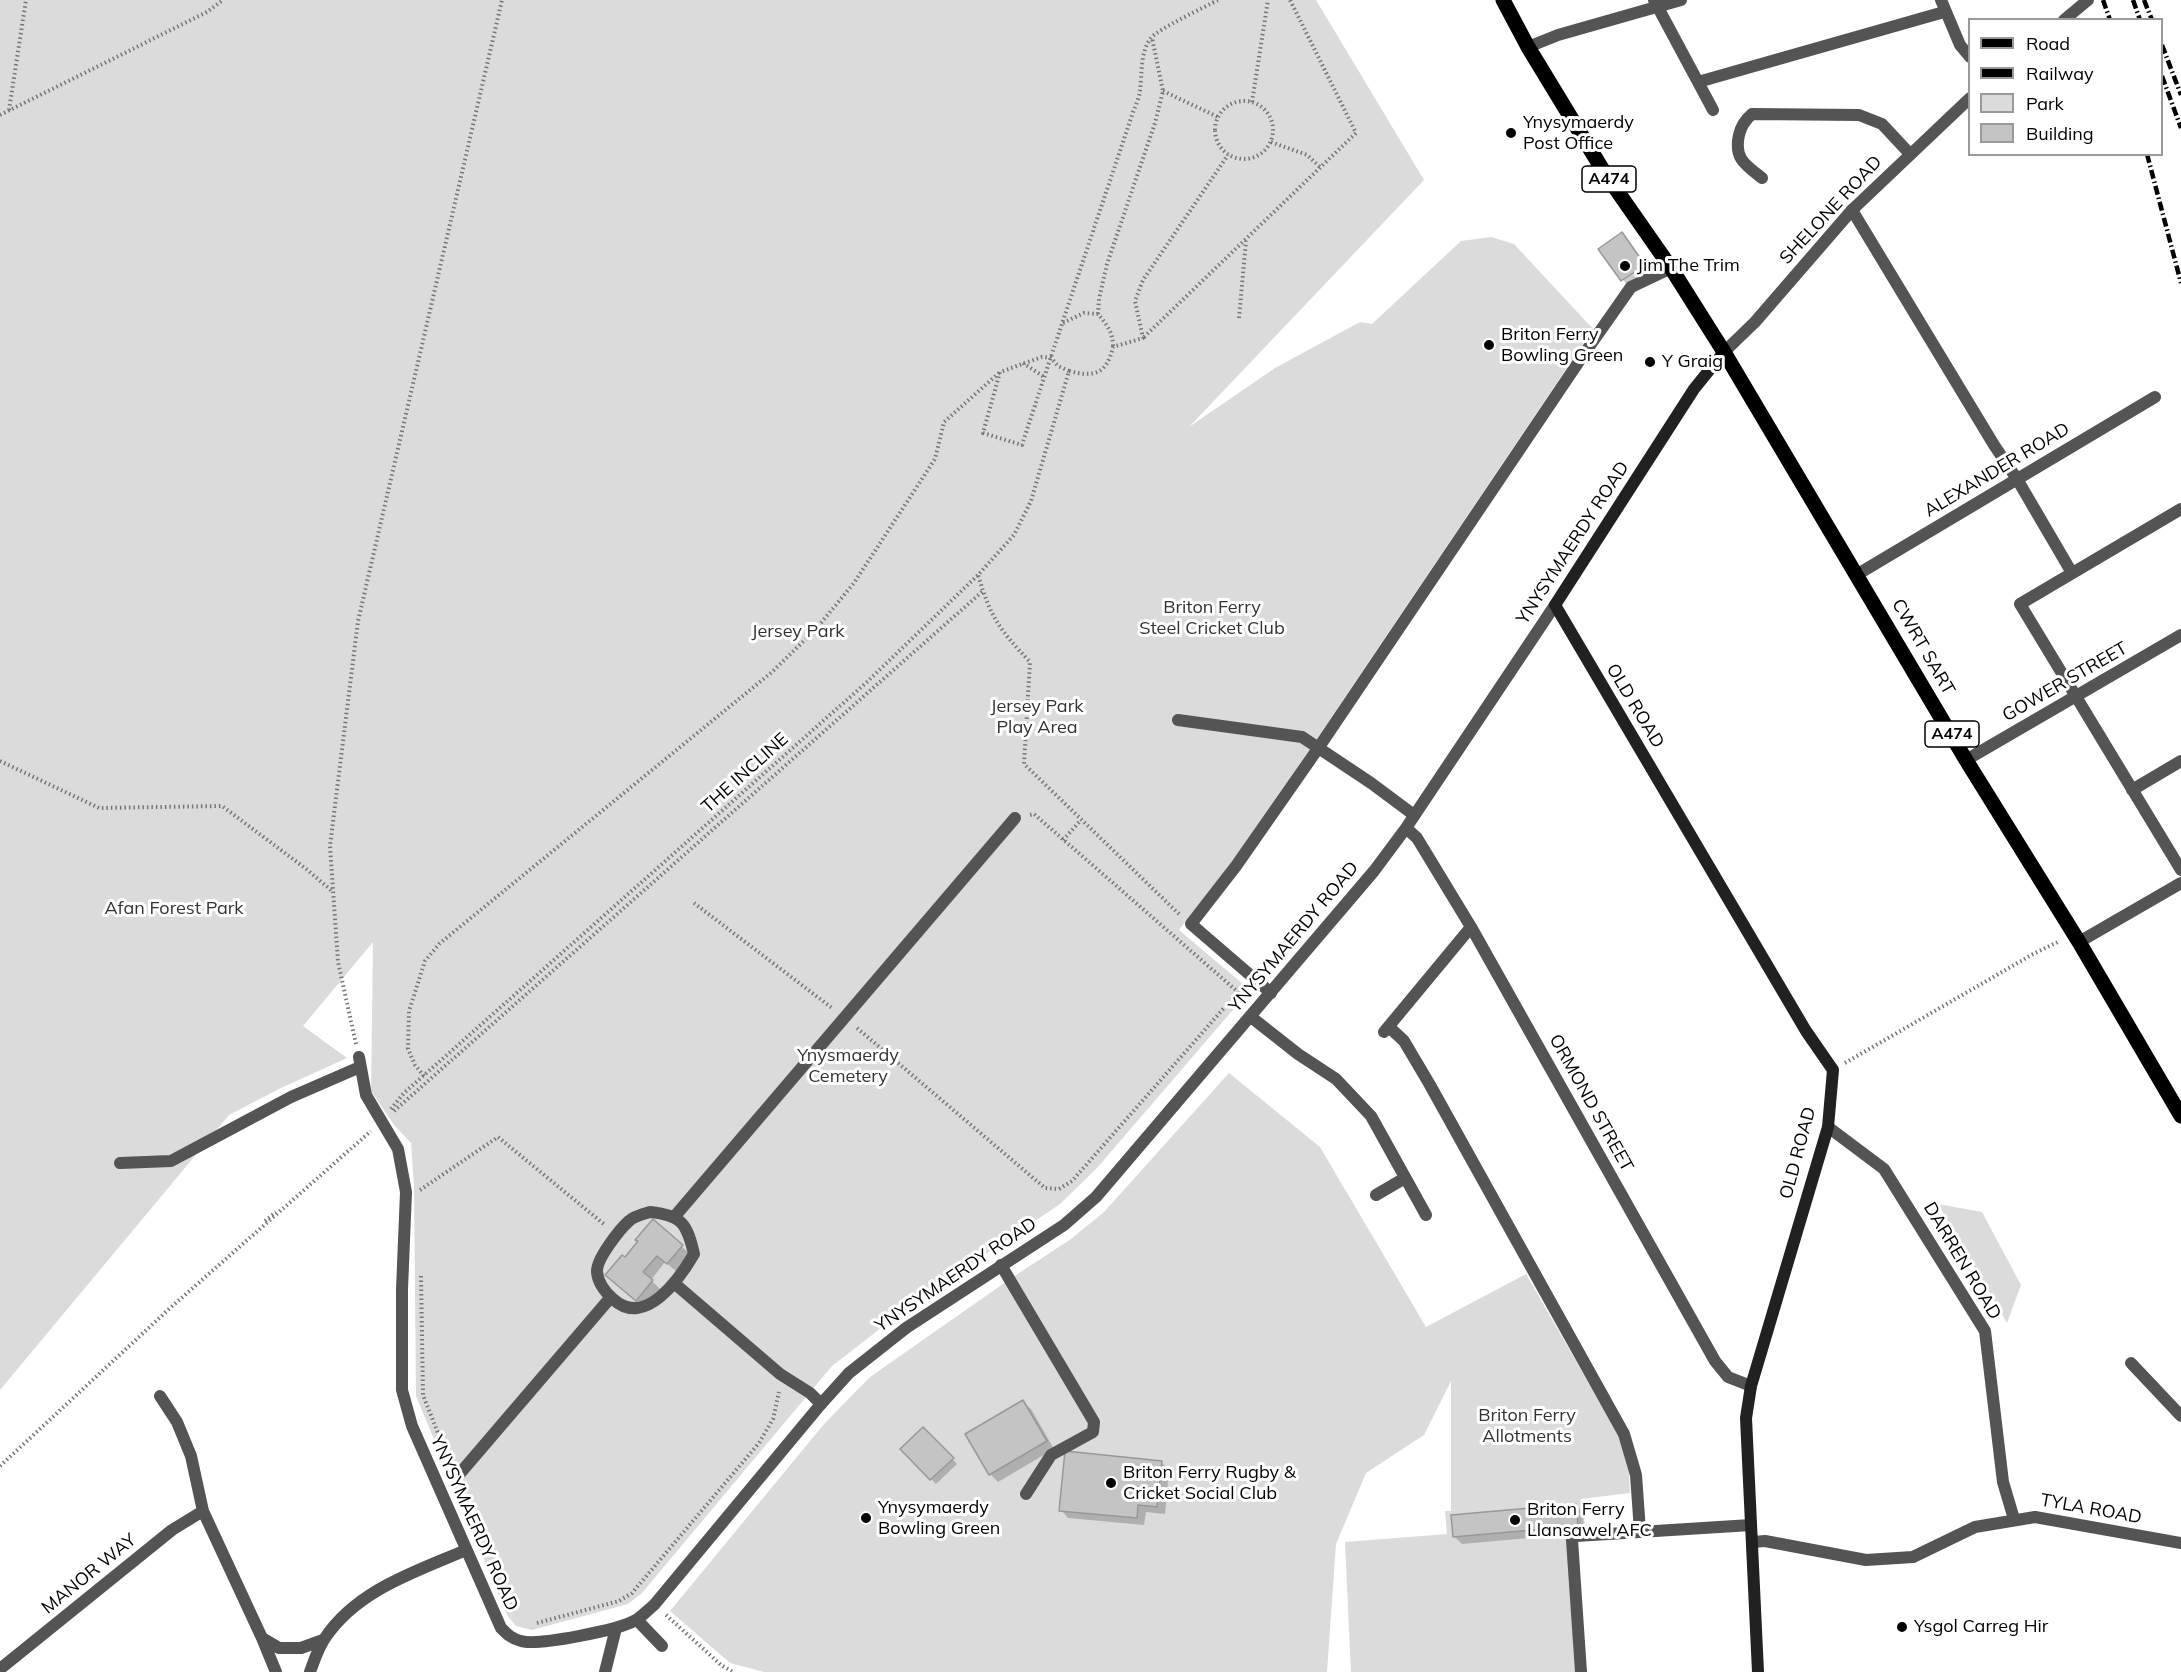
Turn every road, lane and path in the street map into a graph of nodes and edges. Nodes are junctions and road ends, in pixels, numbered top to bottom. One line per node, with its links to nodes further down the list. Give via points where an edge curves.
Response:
1 (26, 0): 21 (path)
2 (222, 0): 21 (path, via 207,12)
3 (502, 0): 66 (path, via 358,621 330,846)
4 (1218, 0): 13 (path)
5 (1268, 0): 19 (path)
6 (1290, 0): 27 (path, via 1356,133)
7 (1503, 0): 14 (main road, A474)
8 (1681, 0): 10 (street)
9 (2088, 0): 12 (street)
10 (1655, 3): 14 (street); 16 (street)
11 (1944, 4): 15 (street, via 1960,45); 16 (street)
12 (2066, 18)
13 (1152, 36): 17 (path); 34 (path, via 1144,50 1140,94)
14 (1528, 47): 31 (main road, A474, via 1604,172)
15 (1968, 55)
16 (1698, 82): 20 (street)
17 (1163, 91): 23 (path); 32 (path, via 1107,264)
18 (1968, 100): 25 (street, SHELONE ROAD)
19 (1252, 102): 23 (path, via 1233,103); 24 (path, via 1268,113 1272,122)
20 (1713, 110)
21 (9, 111): 22 (path)
22 (0, 115)
23 (1218, 117): 26 (path, via 1216,141)
24 (1271, 142): 26 (path, via 1248,159); 27 (path, via 1307,154)
25 (1910, 154): 28 (street, via 1882,124 1859,115 1752,114 1740,130 1737,149 1747,166); 29 (street, SHELONE ROAD)
26 (1228, 155): 35 (path, via 1143,280 1135,301)
27 (1321, 168): 30 (path)
28 (1762, 178)
29 (1852, 210): 37 (street, SHELONE ROAD); 44 (street)
30 (1246, 240): 33 (path); 35 (path)
31 (1671, 268): 37 (main road, A474); 54 (street, via 1631,287)
32 (1098, 314): 34 (path, via 1084,313); 36 (path, via 1109,326)
33 (1239, 318)
34 (1063, 323): 38 (path)
35 (1143, 338): 36 (path)
36 (1113, 346): 40 (path, via 1109,362 1097,372 1084,375)
37 (1724, 352): 48 (main road, CWRT SART / A474); 50 (street, YNYSYMAERDY ROAD, via 1694,389)
38 (1050, 358): 39 (path); 40 (path); 42 (path)
39 (1022, 363): 41 (path); 42 (path)
40 (1069, 370): 47 (path, THE INCLINE, via 1031,501 1014,535)
41 (1000, 372): 42 (path, via 983,433 1022,445); 76 (path, via 944,422 935,459 854,583 816,629 772,672 439,944 424,962 409,1011 408,1049)
42 (1044, 377)
43 (2155, 397): 44 (street, ALEXANDER ROAD)
44 (2017, 479): 46 (street); 48 (street, ALEXANDER ROAD)
45 (2181, 509): 46 (street)
46 (2072, 573): 52 (street, via 2020,604)
47 (978, 574): 49 (path); 76 (path, THE INCLINE, via 867,682)
48 (1858, 574): 55 (main road, CWRT SART / A474)
49 (983, 591): 61 (path, via 995,622 1030,662 1024,764); 78 (path)
50 (1555, 605): 59 (street, YNYSYMAERDY ROAD); 75 (street, OLD ROAD, via 1806,1031)
51 (2181, 635): 52 (street, GOWER STREET)
52 (2076, 696): 55 (street, GOWER STREET); 58 (street)
53 (1178, 720): 54 (street, via 1302,737)
54 (1319, 747): 59 (street); 68 (street, via 1236,867)
55 (1966, 760): 70 (main road, CWRT SART / A474)
56 (0, 761): 66 (path, via 99,808 222,806)
57 (2181, 761): 58 (street)
58 (2132, 790): 64 (street)
59 (1414, 816): 62 (street, YNYSYMAERDY ROAD)
60 (1016, 818): 63 (path, via 1034,813); 73 (street)
61 (1081, 820): 63 (path); 68 (path)
62 (1406, 828): 69 (street, ORMOND STREET, via 1417,838); 71 (street, YNYSYMAERDY ROAD)
63 (1063, 840): 73 (path, via 1238,992 1072,1181 1059,1189 1045,1188)
64 (2181, 870)
65 (2181, 883): 70 (street)
66 (333, 892): 74 (path, via 338,962)
67 (694, 903): 73 (path)
68 (1191, 924): 71 (street)
69 (1472, 927): 94 (street, ORMOND STREET, via 1715,1361 1728,1377); 104 (street, via 1386,1031 1404,1041 1624,1434 1636,1475)
70 (2077, 938): 75 (path, via 2033,954); 77 (main road, CWRT SART / A474)
71 (1270, 993): 72 (street, YNYSYMAERDY ROAD)
72 (1251, 1017): 81 (street, via 1336,1079 1371,1116); 88 (street, YNYSYMAERDY ROAD, via 1096,1197 1064,1225)
73 (845, 1018): 85 (street)
74 (359, 1062): 78 (street, YNYSYMAERDY ROAD, via 366,1095); 80 (street, via 171,1161)
75 (1833, 1070): 79 (street, OLD ROAD)
76 (424, 1076): 78 (path, THE INCLINE, via 404,1093)
77 (2181, 1116)
78 (381, 1122): 86 (path); 98 (path, via 169,1309); 107 (street, YNYSYMAERDY ROAD, via 398,1149 406,1191 402,1390 412,1426)
79 (1828, 1127): 94 (street, OLD ROAD); 102 (street, DARREN ROAD, via 1884,1169 1985,1331 2003,1482)
80 (120, 1163)
81 (1405, 1178): 82 (street); 84 (street)
82 (1376, 1195)
83 (420, 1202): 87 (path, via 420,1190 498,1137)
84 (1426, 1215)
85 (675, 1216): 87 (street, via 650,1212 630,1220); 90 (street, via 689,1232 694,1254)
86 (265, 1221)
87 (617, 1235): 91 (street, via 599,1261 597,1271 604,1292)
88 (1001, 1265): 96 (street, YNYSYMAERDY ROAD, via 906,1328 849,1373); 100 (street, via 1094,1422 1093,1432 1051,1455)
89 (421, 1270): 99 (path, via 423,1395)
90 (674, 1283): 91 (street, via 655,1302 634,1308); 93 (street)
91 (611, 1298): 99 (street)
92 (2131, 1363): 97 (street)
93 (780, 1374): 96 (street); 110 (path, via 773,1419 759,1443 632,1593 619,1601)
94 (1751, 1386): 103 (street, OLD ROAD, via 1746,1418)
95 (160, 1396): 101 (street, via 177,1422 191,1456)
96 (821, 1404): 108 (street, YNYSYMAERDY ROAD)
97 (2181, 1416)
98 (0, 1466)
99 (456, 1478)
100 (1026, 1494)
101 (203, 1511): 112 (street); 115 (street, MANOR WAY, via 172,1530)
102 (2014, 1519): 105 (street, TYLA ROAD, via 1975,1527 1913,1557 1866,1560 1766,1541); 106 (street, TYLA ROAD, via 2035,1516)
103 (1752, 1525): 104 (street); 105 (street, OLD ROAD)
104 (1640, 1531): 120 (street, via 1576,1536 1572,1540)
105 (1753, 1542): 121 (street, OLD ROAD)
106 (2181, 1544)
107 (466, 1550): 111 (street, YNYSYMAERDY ROAD, via 501,1629 511,1637 523,1642 552,1640); 113 (street, via 371,1593 343,1614)
108 (654, 1605): 109 (street, YNYSYMAERDY ROAD); 119 (path)
109 (637, 1620): 111 (street, YNYSYMAERDY ROAD); 114 (street)
110 (528, 1623)
111 (616, 1628): 118 (street)
112 (262, 1638): 113 (street, via 279,1648 301,1648); 116 (street)
113 (323, 1640): 117 (street)
114 (662, 1646)
115 (0, 1669)
116 (276, 1672)
117 (310, 1672)
118 (605, 1672)
119 (733, 1672)
120 (1581, 1672)
121 (1758, 1672)

